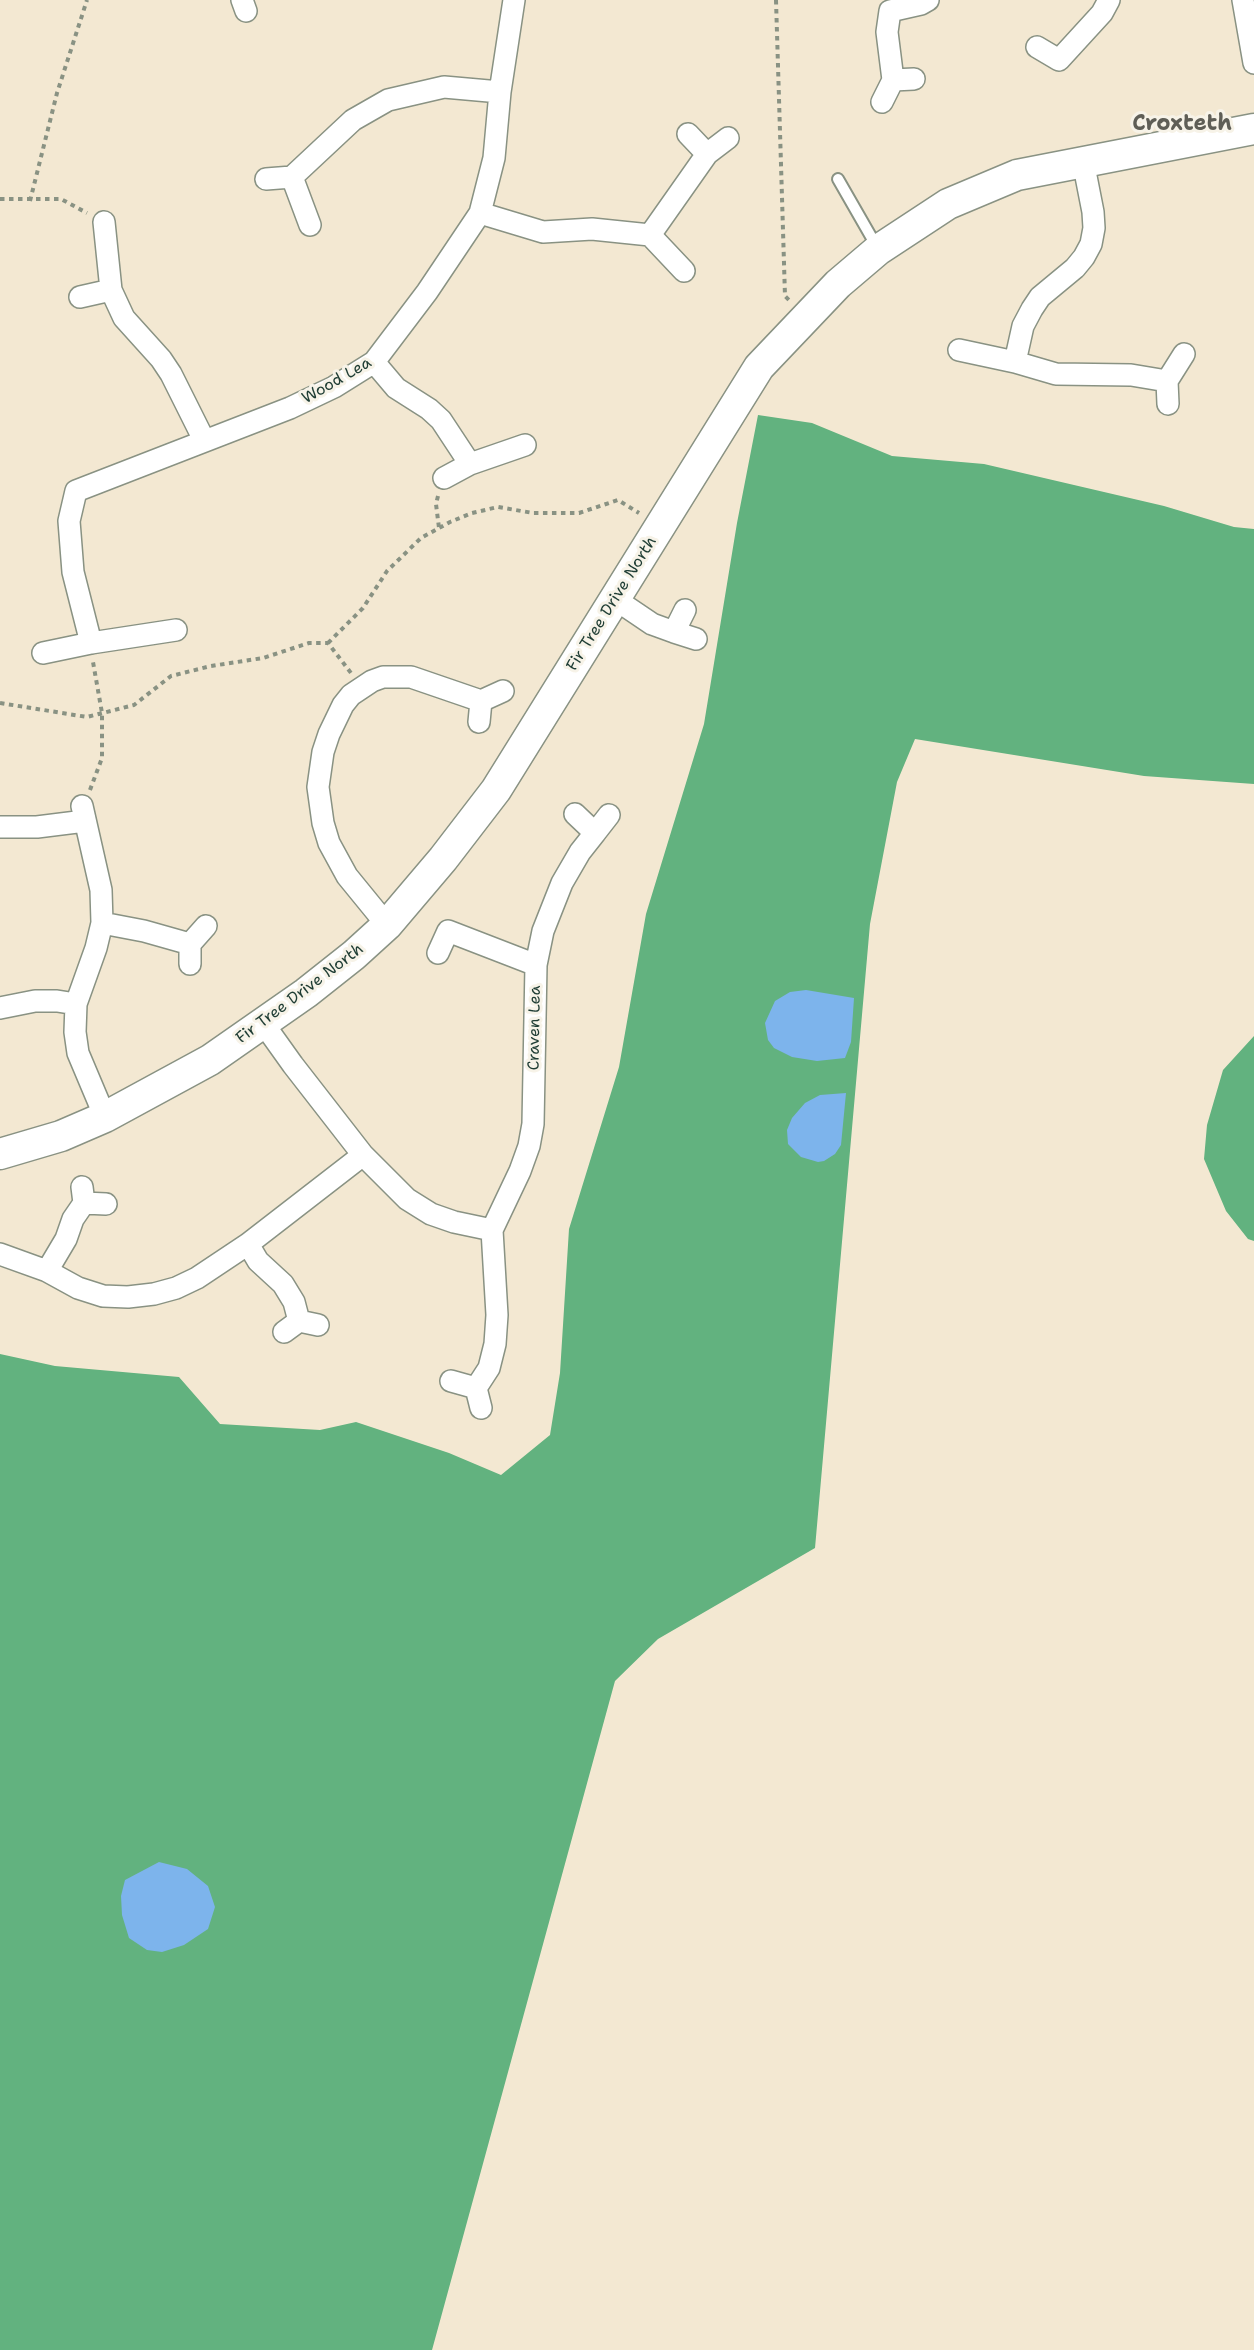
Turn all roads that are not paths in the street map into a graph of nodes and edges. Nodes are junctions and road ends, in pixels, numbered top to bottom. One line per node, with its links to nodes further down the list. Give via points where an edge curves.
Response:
1 (514, 0): 7 (street, Wood Lea)
2 (928, 0): 8 (street, via 890,11 887,32 904,80)
3 (1109, 0): 5 (street, via 1061,70)
4 (1243, 0): 6 (street)
5 (1037, 47)
6 (1254, 63)
7 (500, 92): 14 (street, via 444,87 388,100 353,120); 17 (street, Wood Lea, via 494,158)
8 (882, 102)
9 (1254, 129): 13 (street, Fir Tree Drive North)
10 (688, 134): 12 (street)
11 (728, 138): 12 (street)
12 (707, 154): 20 (street)
13 (1083, 161): 21 (street, Fir Tree Drive North, via 1017,175 973,192 922,219); 28 (street, via 1093,212 1091,244 1075,268 1040,297 1032,309 1023,326)
14 (292, 177): 15 (street); 19 (street)
15 (266, 179)
16 (838, 179): 21 (lane)
17 (480, 213): 20 (street, via 543,232 592,229); 27 (street, Wood Lea)
18 (104, 222): 23 (street)
19 (310, 225)
20 (650, 235): 22 (street)
21 (878, 250): 35 (street, Fir Tree Drive North, via 838,284 759,367)
22 (684, 271)
23 (111, 290): 24 (street); 31 (street, via 124,318 171,374)
24 (80, 297)
25 (959, 350): 28 (street)
26 (1184, 354): 29 (street)
27 (374, 362): 31 (street, Wood Lea, via 290,408); 33 (street, via 396,388 441,420)
28 (1015, 362): 29 (street, via 1056,374 1131,375)
29 (1167, 381): 30 (street)
30 (1168, 404)
31 (204, 440): 40 (street, Wood Lea, via 75,491 69,521 73,572)
32 (525, 445): 33 (street)
33 (470, 464): 34 (street)
34 (444, 478)
35 (615, 599): 38 (street, via 652,624); 48 (street, Fir Tree Drive North, via 496,790)
36 (685, 610): 38 (street)
37 (176, 630): 40 (street)
38 (674, 632): 39 (street)
39 (696, 639)
40 (90, 643): 41 (street)
41 (43, 653)
42 (503, 691): 48 (street, via 480,712 411,676 384,676 362,687 343,705 329,734 319,771 319,805 337,859)
43 (575, 814): 46 (street)
44 (609, 814): 46 (street, Craven Lea)
45 (0, 827): 47 (street, via 37,827 84,814 101,890)
46 (595, 833): 51 (street, Craven Lea, via 580,852 551,907)
47 (102, 923): 49 (street, via 144,931 190,954); 52 (street)
48 (387, 925): 54 (street, Fir Tree Drive North)
49 (206, 926)
50 (438, 953): 51 (street, via 448,931)
51 (536, 965): 59 (street, Craven Lea, via 533,1124 520,1172)
52 (76, 1004): 53 (street, via 35,1001); 55 (street, via 78,1053)
53 (0, 1008)
54 (263, 1023): 55 (street, Fir Tree Drive North, via 210,1060); 57 (street)
55 (105, 1117): 56 (street, Fir Tree Drive North, via 61,1136)
56 (0, 1154)
57 (363, 1155): 59 (street, via 407,1198 431,1214); 60 (street)
58 (105, 1204): 62 (street, via 83,1195)
59 (492, 1230): 64 (street, Craven Lea, via 497,1315 489,1368 479,1398)
60 (248, 1244): 62 (street, via 197,1278 154,1294 103,1296 78,1288); 63 (street, via 258,1261 283,1284 294,1302)
61 (0, 1254): 62 (street)
62 (48, 1271)
63 (301, 1326)
64 (450, 1381)

